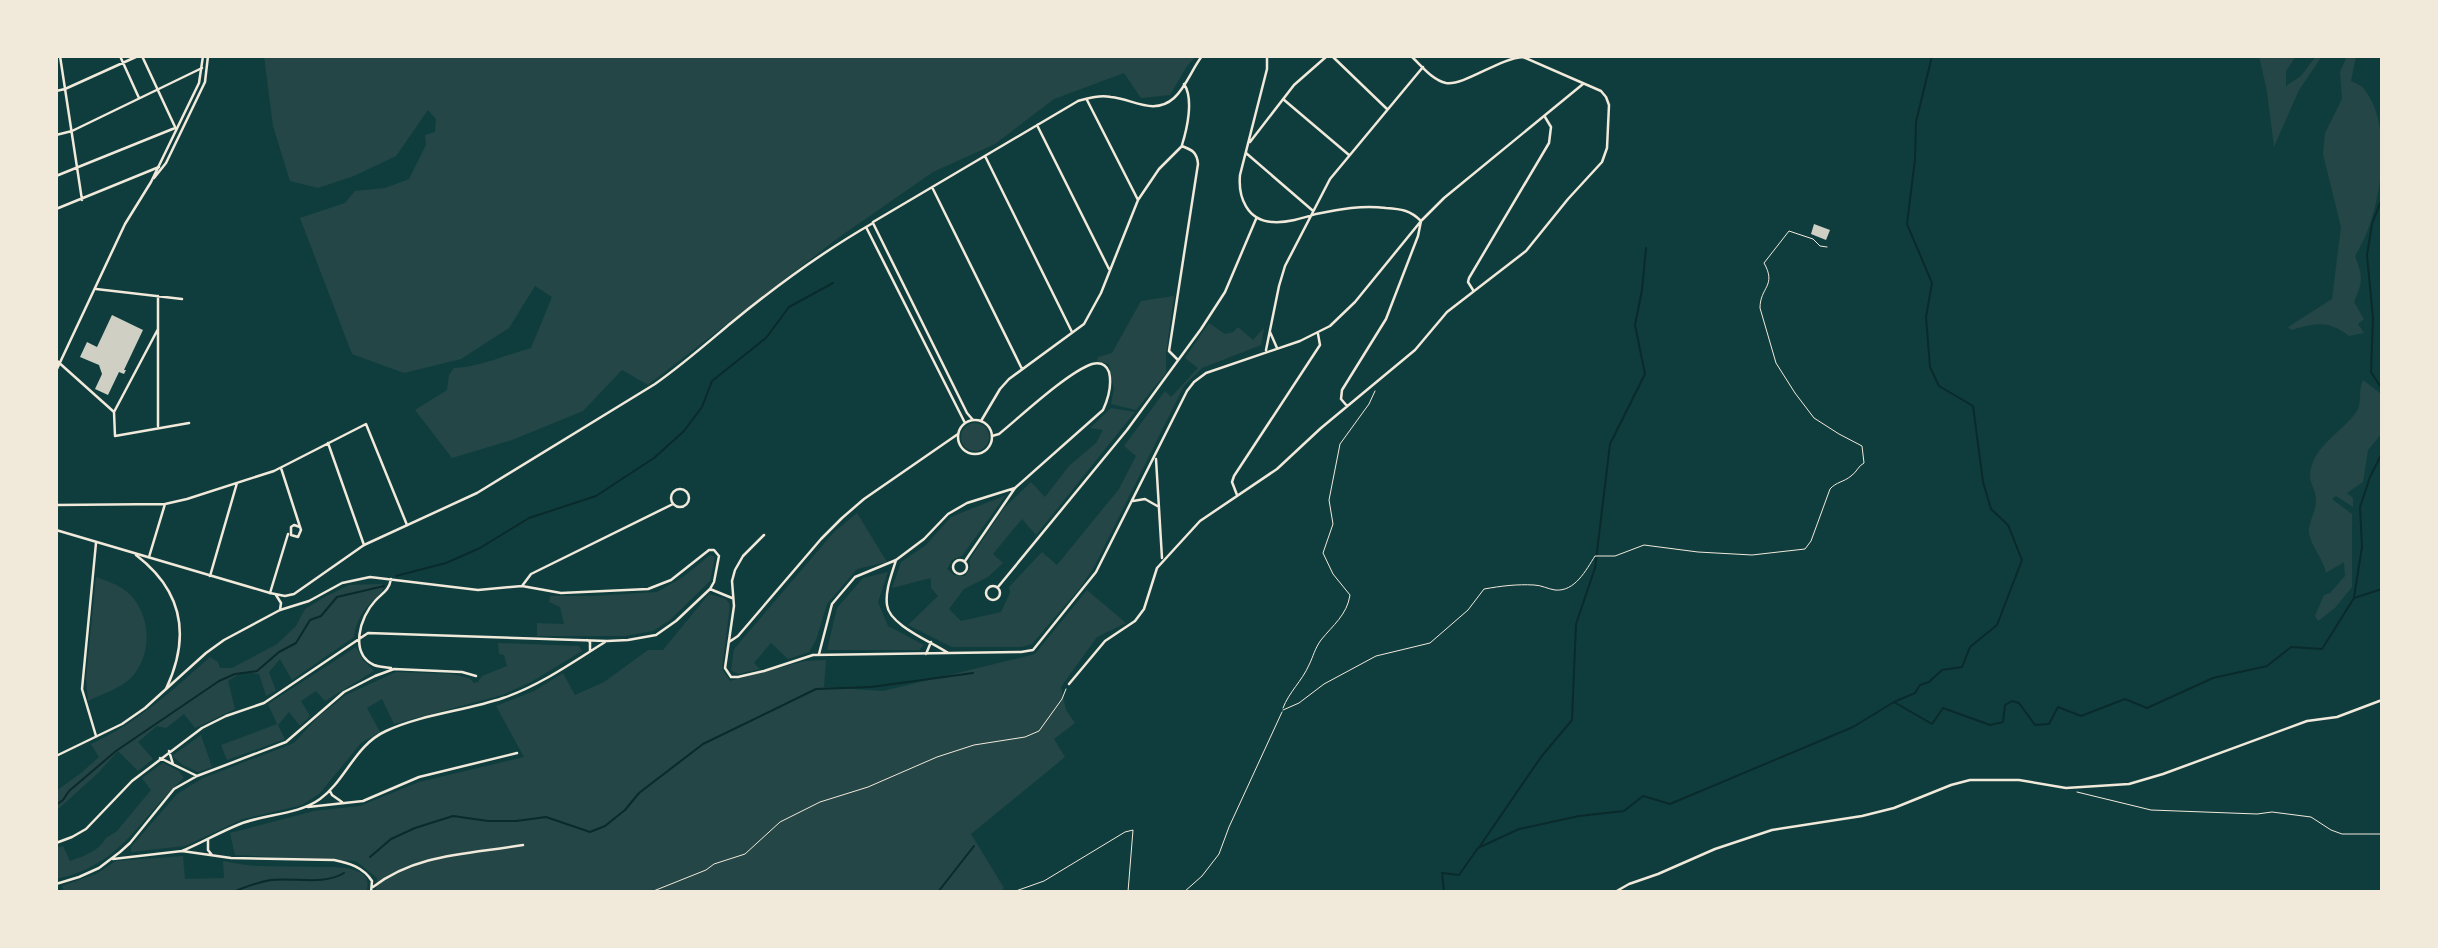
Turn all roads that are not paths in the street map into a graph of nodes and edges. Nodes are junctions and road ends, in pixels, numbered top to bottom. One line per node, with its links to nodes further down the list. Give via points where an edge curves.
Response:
1 (60, 56): 15 (street)
2 (120, 56): 10 (street)
3 (140, 56): 10 (street); 16 (street)
4 (205, 56): 12 (street); 35 (street, via 205,82 166,163)
5 (1202, 56): 13 (street)
6 (1267, 56): 27 (street)
7 (1327, 56): 20 (street)
8 (1332, 56): 21 (street)
9 (1411, 56): 11 (street)
10 (123, 63): 15 (street); 18 (street)
11 (1423, 67): 14 (street, via 1447,83 1457,82 1511,57 1523,57); 21 (street)
12 (202, 68): 16 (street); 24 (street)
13 (1184, 84): 19 (street, via 1162,106 1113,97); 28 (street, via 1188,91)
14 (1583, 84): 22 (street); 50 (street, via 1601,92 1609,105 1602,162 1526,251)
15 (65, 89): 17 (street); 25 (street)
16 (157, 89): 18 (street); 24 (street)
17 (56, 91)
18 (139, 98): 25 (street)
19 (1086, 98): 23 (street); 38 (street)
20 (1283, 99): 27 (street); 30 (street)
21 (1387, 109): 30 (street)
22 (1545, 117): 43 (street); 50 (street, via 1551,127 1549,143 1469,278)
23 (1037, 125): 31 (street); 46 (street)
24 (176, 129): 32 (street); 33 (street)
25 (72, 131): 26 (street); 33 (street)
26 (56, 135)
27 (1248, 145): 29 (street)
28 (1182, 146): 38 (street); 62 (street, via 1192,150 1198,164 1169,351)
29 (1246, 153): 40 (street); 42 (street, via 1239,188 1241,200)
30 (1349, 155): 40 (street)
31 (985, 156): 36 (street); 56 (street)
32 (159, 167): 35 (street); 37 (street)
33 (78, 169): 34 (street); 37 (street)
34 (56, 176)
35 (152, 181): 49 (street, via 125,224)
36 (932, 187): 44 (street); 66 (street)
37 (82, 200): 39 (street)
38 (1138, 200): 46 (street)
39 (56, 209)
40 (1313, 211): 41 (street)
41 (1310, 216): 42 (street, via 1274,223); 43 (street, via 1359,206 1406,210); 57 (street, via 1285,266)
42 (1256, 218): 62 (street, via 1225,292)
43 (1421, 220): 58 (street, via 1355,302); 68 (street, via 1386,318 1342,390 1341,399)
44 (873, 223): 45 (street); 47 (street)
45 (866, 226): 48 (street); 89 (street, via 821,254 655,384 486,488)
46 (1109, 270): 56 (street, via 1084,324)
47 (899, 276): 48 (street); 53 (street)
48 (893, 279): 54 (street)
49 (96, 289): 51 (street); 64 (street)
50 (1474, 290): 68 (street, via 1447,312 1415,350)
51 (158, 296): 52 (street); 55 (street)
52 (182, 299)
53 (921, 319): 54 (street); 63 (street)
54 (915, 323): 65 (street)
55 (158, 329): 69 (street); 74 (street)
56 (1072, 332): 66 (street)
57 (1270, 332): 59 (street); 60 (street)
58 (1318, 334): 59 (street); 82 (street, via 1320,345 1234,477)
59 (1277, 348): 60 (street)
60 (1266, 352): 78 (street, via 1206,373 1194,382)
61 (56, 360): 64 (street)
62 (1178, 360): 104 (street, via 1127,430)
63 (942, 361): 65 (street); 70 (street)
64 (60, 364): 67 (street); 69 (street)
65 (935, 364): 72 (street)
66 (1022, 369): 71 (street, via 1000,389)
67 (56, 371)
68 (1347, 406): 82 (street, via 1277,469)
69 (114, 412): 74 (street, via 115,436)
70 (973, 420): 71 (street); 72 (street)
71 (981, 421): 76 (street)
72 (965, 423): 75 (street)
73 (188, 424): 74 (street)
74 (158, 427)
75 (958, 434): 76 (street, via 960,445 974,454 985,451); 113 (street, via 842,518)
76 (992, 436): 81 (street, via 1076,372 1096,363 1108,368 1103,410)
77 (328, 443): 79 (street); 89 (street, via 366,424); 95 (street)
78 (1155, 456): 84 (street); 88 (street)
79 (281, 468): 80 (street); 90 (street)
80 (237, 483): 85 (street); 101 (street)
81 (1015, 488): 99 (street, via 948,514); 100 (street)
82 (1237, 495): 98 (street, via 1200,521)
83 (64, 501): 87 (street)
84 (1132, 502): 88 (street, via 1145,499); 116 (street, via 1096,572 1033,650)
85 (165, 503): 87 (street); 97 (street)
86 (673, 504): 86 (street, via 687,504 687,493 674,491); 103 (street, via 531,574)
87 (56, 505)
88 (1159, 508): 98 (street)
89 (407, 525): 95 (street)
90 (300, 527): 92 (street, via 292,526); 92 (street, via 298,537)
91 (56, 530): 94 (street)
92 (289, 531): 106 (street)
93 (764, 536): 108 (street, via 737,564)
94 (96, 543): 96 (street); 126 (street, via 82,689)
95 (364, 545): 107 (street, via 294,594)
96 (136, 555): 97 (street); 124 (street, via 159,576 179,614 180,649)
97 (149, 559): 101 (street)
98 (1162, 559): 123 (street, via 1144,610 1105,641)
99 (896, 560): 114 (street, via 888,611 898,623); 117 (street, via 855,578 832,604)
100 (965, 561): 100 (street, via 956,561 956,572 966,571)
101 (210, 576): 106 (street)
102 (391, 579): 103 (street, via 478,590); 109 (street, via 356,578); 110 (street, via 390,587 367,612)
103 (522, 586): 105 (street, via 561,593 648,589 671,580 714,550 719,556)
104 (998, 587): 104 (street, via 988,587 988,598 999,598)
105 (710, 589): 108 (street); 112 (street, via 656,635)
106 (270, 593): 107 (street)
107 (276, 595): 109 (street)
108 (732, 598): 113 (street)
109 (280, 610): 124 (street, via 224,640)
110 (359, 638): 111 (street, via 383,633); 119 (street, via 366,659); 127 (street, via 264,703 202,728)
111 (587, 640): 112 (street); 115 (street)
112 (607, 640): 115 (street)
113 (729, 642): 117 (street, via 726,668 732,677)
114 (931, 642): 116 (street); 118 (street)
115 (590, 651): 135 (street, via 500,700 385,732 369,741)
116 (948, 653): 118 (street)
117 (818, 654): 118 (street)
118 (926, 654)
119 (376, 665): 120 (street); 121 (street)
120 (394, 669): 121 (street); 122 (street)
121 (375, 676): 133 (street, via 344,692 286,742)
122 (476, 676)
123 (1069, 684)
124 (164, 692): 126 (street, via 122,724)
125 (2382, 700): 149 (street, via 2129,783 2066,788 2019,780 1970,780 1894,808 1772,830)
126 (96, 737): 129 (street)
127 (169, 751): 130 (street); 131 (street)
128 (517, 753): 136 (street, via 419,777 363,801)
129 (56, 756)
130 (160, 758): 131 (street); 139 (street, via 86,829)
131 (173, 764): 132 (street)
132 (186, 772): 133 (street); 134 (street)
133 (197, 776): 134 (street)
134 (187, 782): 143 (street, via 174,789 130,843)
135 (330, 791): 136 (street); 137 (street)
136 (345, 803): 137 (street)
137 (307, 807): 138 (street, via 239,824)
138 (208, 839): 141 (street); 142 (street)
139 (56, 843)
140 (523, 845): 145 (street, via 441,856)
141 (182, 851): 142 (street); 143 (street)
142 (212, 855): 144 (street, via 334,860 363,870)
143 (109, 860): 146 (street, via 89,873)
144 (372, 881): 145 (street); 147 (street)
145 (381, 881): 147 (street)
146 (56, 884)
147 (373, 887): 148 (street)
148 (371, 892)
149 (1615, 892)

